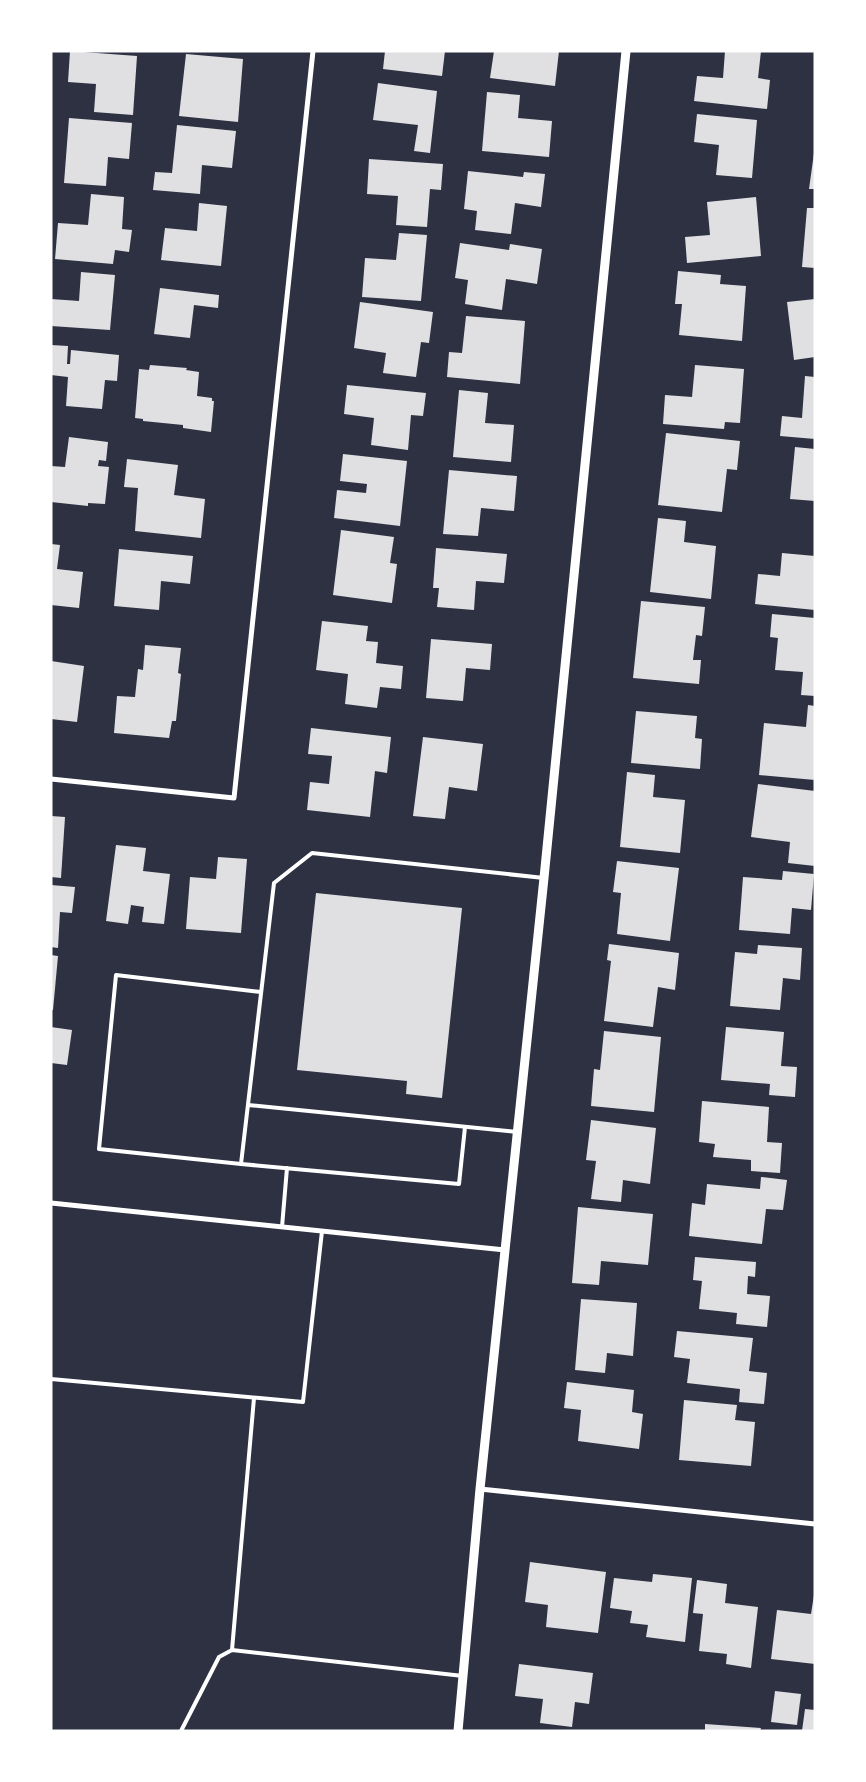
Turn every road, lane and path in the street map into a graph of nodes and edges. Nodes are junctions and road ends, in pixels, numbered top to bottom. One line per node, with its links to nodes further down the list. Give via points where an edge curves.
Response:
1 (313, 51): 3 (street, via 234,798)
2 (626, 51): 4 (street)
3 (51, 779)
4 (544, 878): 5 (lane, via 312,853 274,883); 8 (street)
5 (261, 992): 6 (lane); 9 (lane, via 116,975 99,1149)
6 (248, 1105): 7 (lane); 9 (lane)
7 (466, 1128): 8 (lane); 10 (lane, via 459,1184)
8 (517, 1132): 14 (street)
9 (241, 1164): 10 (lane)
10 (287, 1168): 12 (lane)
11 (51, 1203): 12 (street)
12 (282, 1227): 13 (street)
13 (322, 1231): 14 (street); 16 (lane, via 303,1402)
14 (505, 1250): 17 (street)
15 (51, 1379): 16 (lane)
16 (254, 1398): 20 (lane)
17 (480, 1489): 19 (street); 21 (street)
18 (815, 1519): 19 (street)
19 (814, 1524)
20 (232, 1650): 21 (lane); 22 (lane, via 219,1657)
21 (463, 1676): 23 (street)
22 (181, 1731)
23 (458, 1731)

